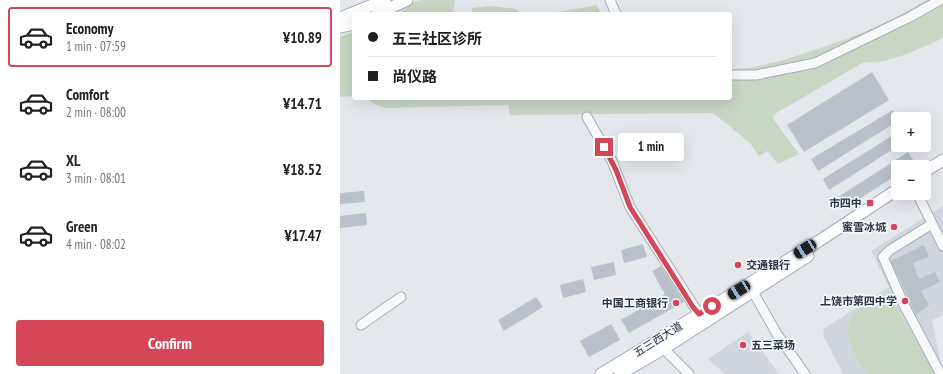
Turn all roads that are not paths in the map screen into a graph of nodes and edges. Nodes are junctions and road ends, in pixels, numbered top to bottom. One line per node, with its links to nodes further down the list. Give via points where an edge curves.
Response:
1 (385, 0): 5 (main road)
2 (407, 0): 6 (main road)
3 (610, 0): 7 (street)
4 (940, 0): 12 (street, via 815,63 756,75)
5 (355, 12)
6 (381, 12)
7 (615, 12)
8 (352, 13): 9 (main road)
9 (340, 18)
10 (352, 24): 11 (main road)
11 (340, 27)
12 (732, 76)
13 (587, 117): 25 (street, via 612,161 630,207)
14 (943, 160): 15 (main road)
15 (931, 168)
16 (943, 169): 17 (main road)
17 (931, 177)
18 (891, 193): 25 (main road, 五三西大道)
19 (895, 200): 23 (main road, 五三西大道)
20 (920, 200): 21 (street)
21 (932, 224): 22 (street); 29 (street, via 883,256 904,305)
22 (943, 246)
23 (753, 292): 28 (main road, 五三西大道); 33 (street, via 777,334)
24 (401, 297): 26 (street)
25 (699, 314): 27 (main road, 五三西大道)
26 (361, 325)
27 (656, 340): 28 (street); 30 (main road, 五三西大道)
28 (663, 349): 31 (main road, 五三西大道); 32 (street)
29 (940, 372)
30 (601, 374)
31 (620, 374)
32 (689, 374)
33 (805, 374)

